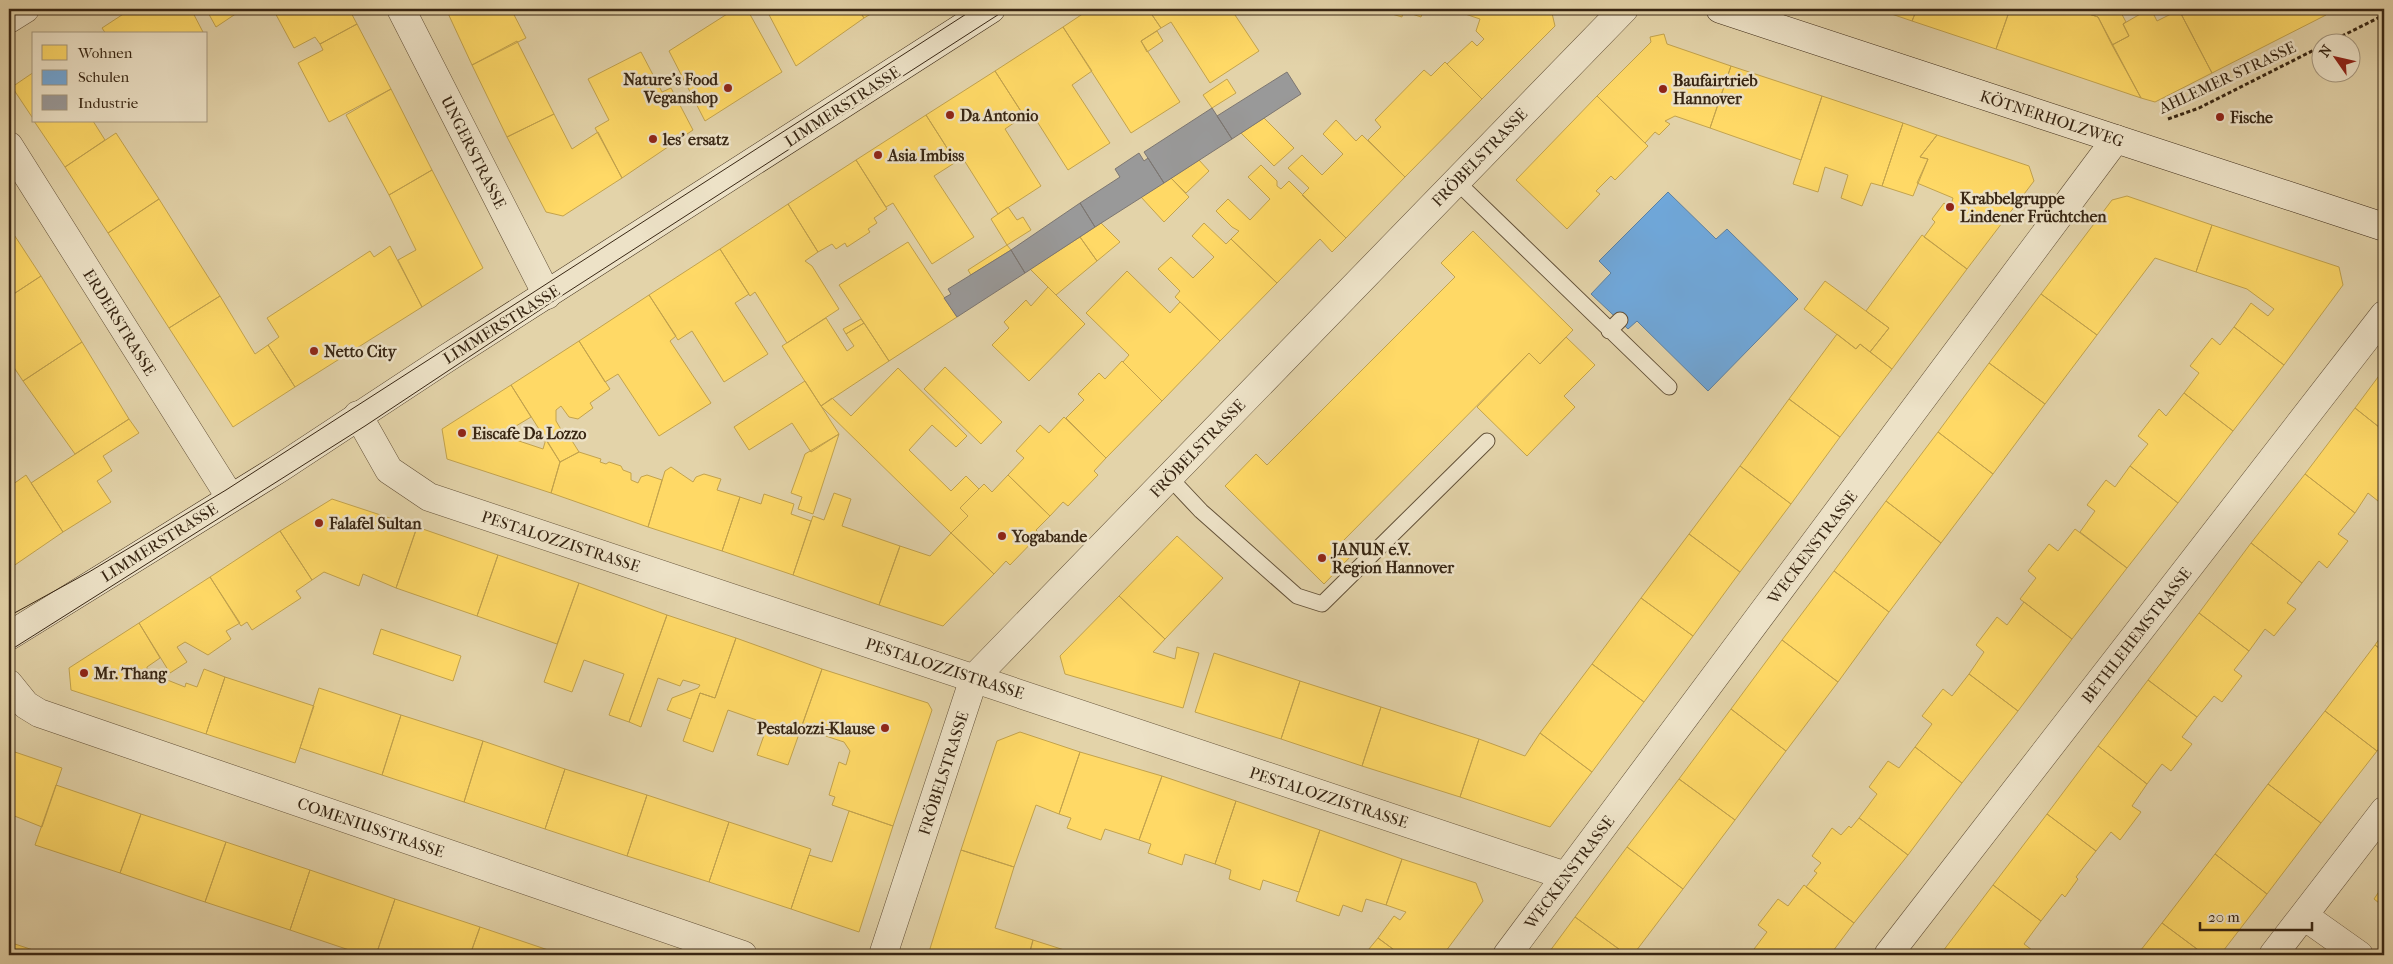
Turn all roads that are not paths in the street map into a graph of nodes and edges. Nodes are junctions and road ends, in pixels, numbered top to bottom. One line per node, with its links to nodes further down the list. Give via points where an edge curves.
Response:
1 (25, 9): 6 (street)
2 (401, 9): 11 (street, UNGERSTRASSE)
3 (991, 9): 11 (street, LIMMERSTRASSE)
4 (1624, 9): 9 (street, FRÖBELSTRASSE)
5 (1720, 9): 7 (street, KÖTNERHOLZWEG)
6 (9, 19)
7 (2116, 139): 10 (street, KÖTNERHOLZWEG); 22 (street, WECKENSTRASSE)
8 (9, 146): 17 (street, ERDERSTRASSE)
9 (1456, 182): 13 (lane, via 1615,326); 16 (street, FRÖBELSTRASSE)
10 (2384, 227)
11 (547, 295): 14 (street, LIMMERSTRASSE)
12 (2384, 315): 27 (street, BETHLEHEMSTRASSE)
13 (1669, 386)
14 (358, 415): 17 (street, LIMMERSTRASSE, via 280,468); 19 (street, PESTALOZZISTRASSE, via 389,470 429,497)
15 (1487, 441): 16 (lane, via 1322,604 1297,596 1201,511)
16 (1169, 477): 19 (street, FRÖBELSTRASSE)
17 (230, 497): 18 (street, LIMMERSTRASSE)
18 (9, 636)
19 (974, 678): 22 (street, PESTALOZZISTRASSE); 25 (street, FRÖBELSTRASSE)
20 (9, 684): 24 (street, COMENIUSSTRASSE, via 26,705 39,713)
21 (2384, 811): 23 (street)
22 (1566, 876): 26 (street, WECKENSTRASSE)
23 (2304, 916): 28 (street); 29 (street)
24 (743, 955)
25 (883, 955)
26 (1507, 955)
27 (1888, 955)
28 (2273, 955)
29 (2360, 955)

